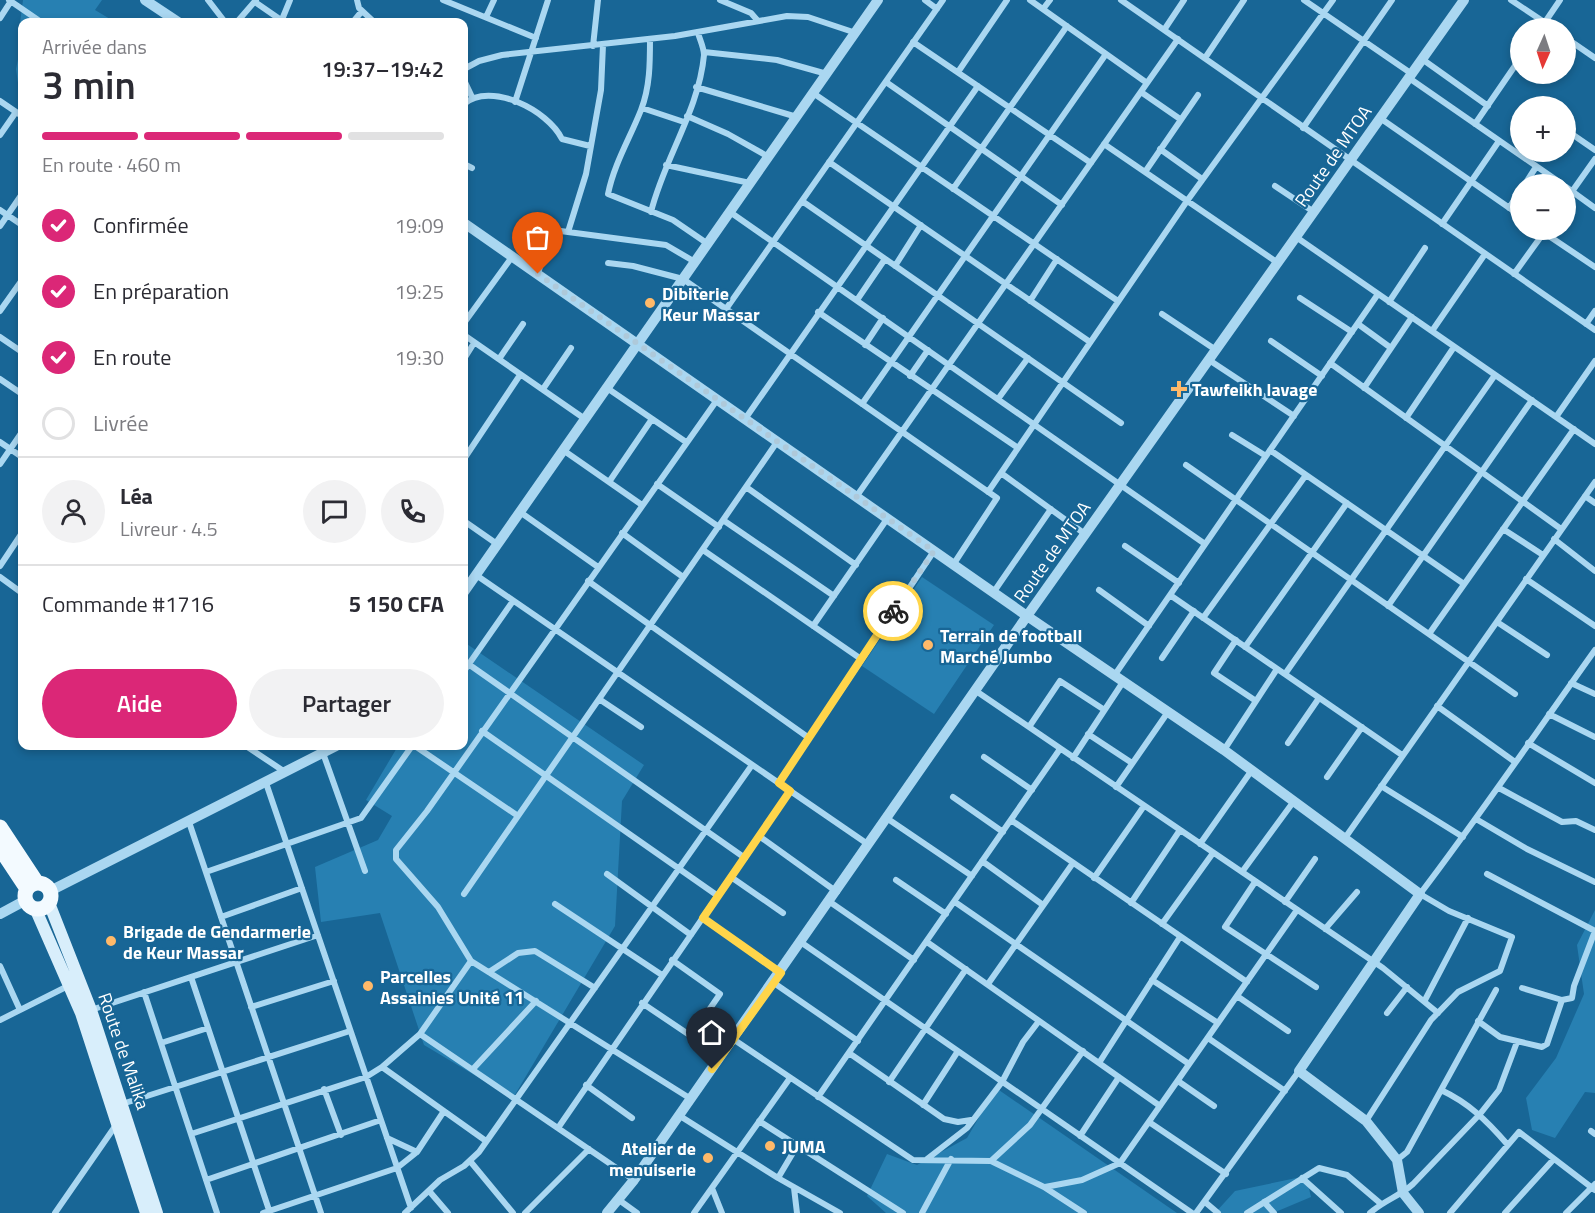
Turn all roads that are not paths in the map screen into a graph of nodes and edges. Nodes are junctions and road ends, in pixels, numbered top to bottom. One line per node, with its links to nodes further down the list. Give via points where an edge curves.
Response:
1 (208, 0): 35 (street)
2 (290, 0): 38 (street)
3 (357, 0): 29 (street)
4 (443, 0): 31 (street)
5 (494, 0): 31 (street)
6 (548, 0): 48 (street)
7 (598, 0): 55 (street)
8 (720, 0): 43 (street, via 752,13)
9 (925, 0): 27 (street)
10 (943, 0): 27 (street)
11 (1007, 0): 63 (street)
12 (1030, 0): 28 (street)
13 (1050, 0): 28 (street)
14 (1184, 0): 45 (street)
15 (1244, 0): 59 (street)
16 (1304, 0): 30 (street)
17 (1333, 0): 30 (street)
18 (1392, 0): 51 (street)
19 (1464, 0): 61 (street, Route de MTOA)
20 (1511, 0): 41 (street)
21 (1560, 0): 42 (street)
22 (10, 1): 32 (street); 33 (street)
23 (150, 1): 34 (street)
24 (255, 1): 36 (street); 37 (street)
25 (877, 1): 47 (street)
26 (1124, 1): 45 (street)
27 (937, 9): 52 (street)
28 (1043, 9): 44 (street)
29 (362, 11): 39 (street); 40 (street)
30 (1323, 13): 51 (street); 76 (street)
31 (486, 17): 48 (street)
32 (0, 18)
33 (35, 18)
34 (173, 18)
35 (222, 18)
36 (240, 18)
37 (277, 18)
38 (282, 18)
39 (356, 18)
40 (370, 18)
41 (1533, 18)
42 (1548, 18)
43 (758, 21): 46 (street); 47 (street, via 795,16)
44 (1067, 26): 58 (street); 82 (street)
45 (1164, 30): 50 (street)
46 (698, 33): 49 (street); 57 (street)
47 (855, 33): 65 (street)
48 (536, 38): 56 (street)
49 (650, 39): 53 (street); 81 (street, via 650,71)
50 (1178, 39): 59 (street); 68 (street)
51 (1363, 41): 66 (street); 91 (street)
52 (914, 42): 63 (street); 67 (street)
53 (603, 45): 55 (street); 97 (street, via 602,90)
54 (1576, 45): 60 (street)
55 (593, 46): 56 (street)
56 (531, 51): 62 (street, via 489,58); 79 (street)
57 (704, 52): 65 (street, via 777,60); 70 (street)
58 (1106, 54): 68 (street); 93 (street)
59 (1205, 58): 76 (street)
60 (1595, 58)
61 (1422, 59): 66 (street, Route de MTOA); 80 (street)
62 (468, 67)
63 (958, 72): 69 (street)
64 (1510, 73): 80 (street)
65 (827, 74): 73 (street)
66 (1410, 76): 85 (street, Route de MTOA); 89 (street)
67 (886, 82): 88 (street); 90 (street)
68 (1147, 83): 72 (street)
69 (978, 86): 82 (street); 90 (street)
70 (696, 87): 84 (street); 86 (street)
71 (468, 90): 75 (street)
72 (1141, 92): 87 (street); 96 (street)
73 (813, 93): 84 (street); 88 (street)
74 (1198, 95): 87 (street)
75 (471, 97): 77 (street); 79 (street, via 487,93)
76 (1261, 99): 91 (street); 115 (street)
77 (468, 100)
78 (0, 101): 83 (street)
79 (515, 102): 97 (street, via 553,123 562,139)
80 (1488, 106): 89 (street)
81 (642, 108): 86 (street); 130 (street, via 608,194)
82 (1010, 108): 93 (street); 98 (street)
83 (16, 112): 92 (street)
84 (797, 117): 101 (street)
85 (1380, 118): 103 (street, Route de MTOA); 117 (street)
86 (686, 119): 101 (street, via 728,134); 106 (street)
87 (1180, 119): 99 (street)
88 (857, 123): 104 (street); 108 (street)
89 (1475, 124): 95 (street)
90 (949, 126): 98 (street); 108 (street)
91 (1303, 128): 103 (street)
92 (0, 135)
93 (1050, 135): 105 (street); 114 (street)
94 (1576, 137): 100 (street)
95 (1499, 141): 109 (street); 117 (street)
96 (1104, 144): 105 (street); 111 (street)
97 (590, 147): 140 (street)
98 (981, 148): 114 (street); 120 (street)
99 (1160, 149): 111 (street); 115 (street)
100 (1595, 150)
101 (769, 157): 118 (street)
102 (1595, 159): 116 (street)
103 (1350, 160): 132 (street, Route de MTOA); 136 (street)
104 (829, 162): 123 (street); 126 (street)
105 (1091, 163): 125 (street)
106 (666, 165): 118 (street); 130 (street)
107 (468, 166): 110 (street)
108 (921, 167): 120 (street); 126 (street)
109 (1536, 167): 112 (street); 113 (street)
110 (472, 168)
111 (1145, 172): 124 (street)
112 (1531, 174)
113 (1547, 174)
114 (1021, 176): 125 (street); 134 (street)
115 (1202, 179): 124 (street)
116 (1576, 181)
117 (1471, 182): 127 (street); 136 (street)
118 (750, 183): 131 (street)
119 (1275, 186): 132 (street)
120 (953, 189): 134 (street)
121 (1576, 194): 128 (street)
122 (18, 200): 133 (street)
123 (802, 201): 144 (street); 147 (street)
124 (1187, 201): 156 (street); 170 (street)
125 (1062, 205): 146 (street)
126 (893, 206): 137 (street); 147 (street)
127 (1509, 208)
128 (1595, 208)
129 (0, 210): 133 (street)
130 (651, 212): 145 (street, via 673,220)
131 (730, 212): 144 (street); 145 (street)
132 (1314, 212): 141 (street, Route de MTOA)
133 (8, 215): 135 (street); 138 (street)
134 (993, 216): 146 (street); 150 (street)
135 (18, 222)
136 (1442, 224): 149 (street)
137 (921, 225): 150 (street); 157 (street)
138 (0, 226)
139 (468, 226): 151 (street)
140 (568, 232): 154 (street, via 666,245); 159 (street, via 549,233)
141 (1296, 237): 156 (street, Route de MTOA); 165 (street)
142 (1536, 240): 160 (street)
143 (1557, 240): 158 (street)
144 (774, 242): 163 (street); 173 (street)
145 (708, 244): 154 (street)
146 (1034, 244): 153 (street); 162 (street)
147 (865, 245): 152 (street); 163 (street)
148 (1425, 248): 171 (street)
149 (1485, 254): 160 (street); 186 (street)
150 (966, 256): 162 (street); 166 (street)
151 (512, 257): 159 (street); 178 (street)
152 (885, 259): 157 (street); 168 (street)
153 (1057, 260): 169 (street); 170 (street)
154 (695, 262): 161 (street)
155 (608, 263): 161 (street)
156 (1278, 263): 200 (street, Route de MTOA)
157 (894, 266): 166 (street)
158 (1595, 267)
159 (538, 274): 193 (street)
160 (1514, 274): 183 (street)
161 (683, 279): 173 (street); 193 (street)
162 (1006, 284): 169 (street); 181 (street)
163 (837, 286): 168 (street); 175 (street)
164 (18, 288): 172 (street)
165 (1378, 294): 171 (street); 182 (street)
166 (938, 296): 181 (street); 188 (street)
167 (1300, 298): 185 (street)
168 (856, 300): 179 (street)
169 (1030, 301): 191 (street)
170 (1118, 301): 191 (street)
171 (1389, 302): 177 (street)
172 (1, 306)
173 (726, 309): 202 (street)
174 (1595, 311): 183 (street)
175 (818, 312): 194 (street); 202 (street)
176 (1162, 314): 200 (street)
177 (1412, 317): 186 (street); 197 (street)
178 (468, 318)
179 (883, 318): 188 (street); 194 (street)
180 (523, 324): 203 (street)
181 (978, 324): 204 (street); 209 (street)
182 (1358, 324): 185 (street); 197 (street)
183 (1586, 324): 184 (street)
184 (1595, 330)
185 (1352, 332): 208 (street)
186 (1432, 332): 195 (street)
187 (0, 337): 198 (street)
188 (909, 337): 199 (street); 207 (street)
189 (468, 338): 192 (street)
190 (1271, 341): 213 (street)
191 (1090, 342): 215 (street)
192 (474, 343): 201 (street); 203 (street)
193 (638, 344): 216 (street); 222 (street)
194 (865, 345): 207 (street)
195 (1454, 346): 211 (street); 227 (street)
196 (571, 348): 218 (street)
197 (1391, 348): 217 (street)
198 (18, 349)
199 (928, 350): 209 (street); 212 (street)
200 (1216, 350): 205 (street, Route de MTOA)
201 (468, 352)
202 (790, 354): 224 (street); 230 (street)
203 (499, 358): 210 (street)
204 (1028, 358): 215 (street); 221 (street)
205 (1209, 360): 225 (street); 257 (street, Route de MTOA)
206 (1595, 362): 226 (street)
207 (891, 363): 212 (street); 224 (street)
208 (1330, 363): 213 (street); 217 (street)
209 (950, 365): 220 (street); 221 (street)
210 (520, 375): 218 (street); 244 (street)
211 (1496, 375): 223 (street); 241 (street)
212 (910, 376): 220 (street)
213 (1322, 376): 225 (street)
214 (0, 379): 219 (street)
215 (1063, 382): 231 (street); 232 (street)
216 (607, 388): 228 (street); 229 (street)
217 (1364, 388): 227 (street)
218 (543, 389): 228 (street)
219 (18, 391)
220 (932, 392): 234 (street); 242 (street)
221 (998, 399): 232 (street)
222 (717, 400): 230 (street); 238 (street)
223 (1532, 400): 226 (street); 251 (street)
224 (862, 404): 234 (street)
225 (1294, 416): 247 (street)
226 (1556, 417): 233 (street)
227 (1406, 418): 241 (street)
228 (585, 419): 245 (street)
229 (652, 419): 238 (street); 254 (street)
230 (745, 419): 239 (street)
231 (1121, 423)
232 (1034, 424): 242 (street); 257 (street)
233 (1574, 429): 240 (street); 263 (street)
234 (903, 432): 259 (street); 261 (street)
235 (1232, 435): 247 (street)
236 (18, 438): 243 (street)
237 (0, 442): 243 (street)
238 (686, 442): 256 (street)
239 (777, 442): 258 (street); 261 (street)
240 (1595, 444)
241 (1445, 446): 251 (street); 275 (street)
242 (1018, 448): 252 (street)
243 (11, 449): 248 (street); 249 (street)
244 (470, 449): 246 (street)
245 (563, 450): 254 (street); 268 (street)
246 (468, 452)
247 (1268, 453): 253 (street); 262 (street)
248 (18, 454)
249 (0, 464)
250 (1186, 465): 262 (street)
251 (1481, 472): 263 (street); 287 (street)
252 (1001, 473): 259 (street); 267 (street)
253 (1306, 475): 264 (street); 272 (street)
254 (609, 482): 266 (street)
255 (1595, 482): 260 (street)
256 (657, 484): 266 (street); 273 (street)
257 (1120, 484): 278 (street, Route de MTOA); 282 (street)
258 (746, 487): 270 (street); 289 (street)
259 (988, 492): 290 (street, via 997,498)
260 (1585, 496): 265 (street); 276 (street)
261 (856, 497): 269 (street)
262 (1236, 500): 272 (street); 282 (street)
263 (1522, 502): 274 (street); 276 (street)
264 (1347, 503): 275 (street); 286 (street)
265 (1595, 503)
266 (642, 505): 277 (street)
267 (1051, 509): 278 (street); 305 (street)
268 (520, 512): 281 (street); 292 (street)
269 (887, 519): 285 (street); 289 (street)
270 (723, 520): 273 (street); 307 (street)
271 (468, 523): 281 (street)
272 (1271, 524): 286 (street); 312 (street)
273 (718, 527): 284 (street)
274 (1503, 529): 288 (street); 301 (street)
275 (1386, 530): 287 (street); 298 (street)
276 (1561, 530): 280 (street)
277 (622, 533): 292 (street); 296 (street)
278 (1085, 534): 311 (street, Route de MTOA)
279 (18, 539): 291 (street)
280 (1554, 539): 288 (street); 293 (street)
281 (497, 544): 294 (street)
282 (1205, 544): 300 (street)
283 (1125, 546): 300 (street)
284 (703, 550): 296 (street); 315 (street)
285 (934, 551): 290 (street); 325 (street)
286 (1312, 553): 298 (street); 321 (street)
287 (1423, 555): 301 (street); 309 (street)
288 (1543, 555): 297 (street)
289 (856, 565): 307 (street)
290 (953, 565): 305 (street)
291 (0, 566)
292 (598, 567): 299 (street)
293 (1595, 571)
294 (476, 575): 302 (street); 308 (street)
295 (0, 578): 303 (street)
296 (683, 578): 314 (street)
297 (1527, 579): 313 (street); 317 (street)
298 (1351, 580): 309 (street); 331 (street)
299 (588, 581): 314 (street); 318 (street)
300 (1179, 583): 306 (street)
301 (1464, 584): 319 (street)
302 (468, 586)
303 (18, 590)
304 (1098, 591): 316 (street)
305 (993, 593): 311 (street)
306 (1170, 595): 310 (street); 316 (street)
307 (834, 597): 315 (street)
308 (513, 601): 318 (street); 326 (street)
309 (1388, 606): 319 (street)
310 (1194, 611): 312 (street); 324 (street)
311 (1027, 616): 332 (street); 334 (street, Route de MTOA)
312 (1203, 618): 320 (street)
313 (1497, 622): 323 (street); 327 (street)
314 (650, 626): 330 (street); 352 (street)
315 (813, 626): 325 (street)
316 (1149, 626): 332 (street)
317 (1595, 626)
318 (554, 629): 330 (street); 335 (street)
319 (1429, 634): 327 (street)
320 (1236, 640): 321 (street); 340 (street, via 1214,674)
321 (1245, 647): 329 (street)
322 (1595, 650): 333 (street)
323 (1547, 655)
324 (1162, 658)
325 (861, 659): 352 (street)
326 (468, 660)
327 (1469, 662): 336 (street); 341 (street)
328 (468, 664): 335 (street)
329 (1277, 669): 331 (street); 340 (street)
330 (618, 672): 339 (street); 367 (street)
331 (1285, 674): 338 (street)
332 (1118, 679): 342 (street); 343 (street)
333 (1571, 683): 337 (street); 344 (street)
334 (976, 691): 347 (street); 385 (street, Route de MTOA)
335 (509, 693): 348 (street); 350 (street)
336 (1515, 694)
337 (1595, 694)
338 (1319, 698): 346 (street); 353 (street)
339 (599, 699): 345 (street); 350 (street)
340 (1256, 701): 360 (street)
341 (1437, 706): 362 (street); 365 (street)
342 (1103, 709): 347 (street, via 1060,681); 349 (street)
343 (1168, 712): 360 (street); 366 (street)
344 (1549, 714): 351 (street); 354 (street)
345 (641, 727)
346 (1362, 727): 362 (street); 372 (street)
347 (1029, 728): 355 (street)
348 (482, 731): 369 (street); 371 (street)
349 (1088, 734): 364 (street); 366 (street)
350 (573, 737): 371 (street); 393 (street)
351 (1595, 737)
352 (808, 738): 374 (street)
353 (1288, 743)
354 (1528, 743): 365 (street); 375 (street)
355 (1060, 748): 364 (street); 379 (street)
356 (252, 750): 370 (street)
357 (329, 750): 361 (street)
358 (411, 750): 389 (street, via 361,818)
359 (420, 750): 369 (street)
360 (1224, 750): 368 (street)
361 (323, 753): 370 (street); 389 (street)
362 (1402, 755): 376 (street)
363 (984, 757): 379 (street)
364 (1073, 758): 377 (street)
365 (1515, 762): 378 (street)
366 (1132, 763): 377 (street)
367 (752, 765): 374 (street); 393 (street)
368 (1252, 770): 382 (street); 399 (street)
369 (453, 771): 384 (street); 453 (street, via 396,850 396,859 438,907)
370 (286, 773): 373 (street)
371 (546, 776): 384 (street); 407 (street)
372 (1327, 777)
373 (266, 783): 388 (street); 398 (street)
374 (779, 783): 380 (street)
375 (1595, 783)
376 (1381, 786): 396 (street); 397 (street)
377 (1116, 787): 383 (street)
378 (1499, 788): 386 (street); 392 (street, via 1562,822 1576,821)
379 (1032, 790): 387 (street)
380 (790, 791): 395 (street); 400 (street)
381 (953, 797): 394 (street)
382 (1294, 801): 397 (street); 410 (street)
383 (1144, 806): 391 (street); 415 (street)
384 (518, 816): 422 (street)
385 (888, 819): 400 (street, Route de MTOA); 413 (street)
386 (1476, 819): 396 (street); 418 (street)
387 (1011, 820): 394 (street); 406 (street)
388 (189, 822): 408 (street); 424 (street)
389 (348, 823): 398 (street); 409 (street)
390 (0, 827): 424 (main road, Route de Malika)
391 (1180, 830): 399 (street); 429 (street)
392 (1595, 830)
393 (706, 831): 403 (street); 407 (street)
394 (1003, 832): 405 (street)
395 (759, 836): 403 (street); 420 (street)
396 (1463, 837): 423 (street)
397 (1345, 838): 423 (street)
398 (287, 844): 408 (street); 419 (street)
399 (1200, 844): 402 (street)
400 (870, 845): 420 (street, Route de MTOA)
401 (2, 853): 424 (main road, Route de Malika)
402 (1213, 853): 410 (street); 440 (street)
403 (745, 858): 414 (street)
404 (1315, 859): 428 (street)
405 (982, 861): 413 (street); 431 (street)
406 (1073, 863): 415 (street); 431 (street)
407 (679, 869): 425 (street); 432 (street)
408 (206, 872): 437 (street)
409 (365, 872)
410 (1242, 872): 417 (street)
411 (607, 874): 432 (street)
412 (1487, 874): 442 (street)
413 (972, 876): 427 (street)
414 (731, 877): 425 (street); 434 (street)
415 (1094, 878): 429 (street)
416 (896, 880): 436 (street)
417 (1255, 882): 428 (street); 450 (street, via 1225,927)
418 (1595, 882)
419 (302, 888): 437 (street); 443 (street)
420 (837, 892): 426 (street, Route de MTOA)
421 (1357, 892): 441 (street)
422 (464, 894)
423 (1420, 894): 439 (street); 454 (street)
424 (37, 896): 435 (street); 466 (main road, Route de Malika); 482 (main road, Route de Malika)
425 (718, 896): 438 (street)
426 (830, 902): 447 (street, Route de MTOA); 452 (street)
427 (955, 902): 436 (street); 448 (street)
428 (1285, 902): 433 (street)
429 (1131, 903): 440 (street)
430 (555, 904): 449 (street)
431 (1043, 905): 448 (street)
432 (651, 908): 444 (street); 449 (street)
433 (1297, 910): 441 (street); 450 (street)
434 (783, 913)
435 (0, 914)
436 (946, 914): 446 (street)
437 (221, 917): 455 (street)
438 (703, 918): 444 (street); 459 (street)
439 (1468, 918): 475 (street); 484 (street, via 1512,937 1500,971 1460,990)
440 (1162, 924): 445 (street)
441 (1325, 930): 454 (street)
442 (1595, 931): 476 (street, via 1572,998)
443 (318, 935): 455 (street); 463 (street)
444 (691, 935): 451 (street)
445 (1180, 937): 462 (street); 464 (street)
446 (927, 942): 452 (street); 457 (street)
447 (802, 943): 459 (street, Route de MTOA); 478 (street)
448 (1016, 944): 467 (street); 486 (street)
449 (623, 948): 460 (street); 470 (street)
450 (1266, 954): 464 (street); 468 (street)
451 (672, 960): 460 (street); 479 (street, via 720,994 697,1028 691,1036)
452 (914, 960): 478 (street)
453 (471, 961): 458 (street); 495 (street)
454 (1372, 961): 469 (street); 510 (street)
455 (236, 962): 461 (street); 480 (street)
456 (0, 966): 481 (street)
457 (966, 969): 467 (street); 492 (street)
458 (489, 972): 470 (street, via 519,953 535,951); 477 (street)
459 (781, 973): 465 (street, Route de MTOA)
460 (662, 975): 479 (street)
461 (191, 977): 473 (street); 491 (street)
462 (1152, 980): 486 (street); 490 (street)
463 (334, 981): 480 (street); 493 (street)
464 (1247, 982): 474 (street)
465 (774, 983): 497 (street, Route de MTOA); 498 (street)
466 (70, 984): 481 (street); 542 (main road, Route de Malika)
467 (988, 984): 487 (street)
468 (1316, 987)
469 (1407, 987): 475 (street); 483 (street)
470 (595, 988): 489 (street)
471 (1522, 988): 476 (street)
472 (1496, 990): 488 (street)
473 (144, 992): 482 (street); 500 (street)
474 (1237, 996): 490 (street); 494 (street)
475 (1425, 1000): 484 (street)
476 (1562, 1000): 499 (street, via 1547,1044 1542,1047)
477 (536, 1001): 489 (street); 509 (street)
478 (886, 1001): 492 (street); 498 (street)
479 (642, 1003): 501 (street)
480 (252, 1007): 505 (street)
481 (20, 1010): 485 (street)
482 (92, 1010): 527 (main road, Route de Malika)
483 (1387, 1012)
484 (1438, 1013): 539 (street)
485 (0, 1020)
486 (1126, 1020): 506 (street); 507 (street)
487 (1039, 1021): 503 (street); 517 (street)
488 (1478, 1022): 499 (street, via 1490,1032); 521 (street)
489 (571, 1023): 501 (street); 524 (street)
490 (1218, 1023): 496 (street)
491 (208, 1028): 500 (street); 511 (street)
492 (926, 1029): 502 (street); 516 (street)
493 (350, 1031): 505 (street); 512 (street)
494 (1288, 1031)
495 (420, 1034): 508 (street); 509 (street)
496 (1208, 1038): 507 (street); 522 (street)
497 (734, 1039): 514 (street); 525 (street, Route de MTOA)
498 (858, 1041): 504 (street)
499 (1517, 1042): 533 (street, via 1503,1081)
500 (161, 1043): 519 (street)
501 (611, 1048): 518 (street); 525 (street)
502 (958, 1051): 517 (street); 528 (street)
503 (1083, 1051): 506 (street); 531 (street)
504 (849, 1053): 516 (street); 523 (street)
505 (268, 1057): 511 (street); 526 (street)
506 (1099, 1063): 513 (street)
507 (1190, 1064): 515 (street)
508 (382, 1067): 512 (street); 532 (street)
509 (473, 1069): 524 (street)
510 (1299, 1071): 522 (street); 539 (street)
511 (223, 1072): 519 (street); 535 (street)
512 (366, 1077): 520 (street); 537 (street)
513 (1119, 1077): 529 (street); 546 (street)
514 (790, 1078): 523 (street); 540 (street)
515 (1178, 1081): 529 (street); 530 (street)
516 (889, 1082): 528 (street)
517 (1002, 1082): 531 (street); 538 (street)
518 (586, 1085): 536 (street); 543 (street)
519 (175, 1087): 527 (street); 544 (street)
520 (324, 1089): 526 (street); 545 (street)
521 (1441, 1090): 533 (street); 557 (street, via 1407,1152)
522 (1285, 1091): 564 (street)
523 (818, 1097): 556 (street, via 913,1160)
524 (517, 1099): 543 (street); 548 (street)
525 (691, 1100): 534 (street, Route de MTOA)
526 (283, 1102): 535 (street); 551 (street)
527 (122, 1104): 584 (main road, Route de Malika)
528 (923, 1104): 538 (street, via 951,1121)
529 (1160, 1106): 541 (street)
530 (1214, 1106)
531 (1041, 1109): 546 (street); 560 (street, via 1030,1125)
532 (444, 1112): 548 (street); 553 (street)
533 (1480, 1114): 549 (street); 574 (street)
534 (680, 1116): 554 (street); 568 (street, Route de MTOA)
535 (238, 1118): 544 (street); 562 (street)
536 (632, 1118)
537 (381, 1120): 545 (street); 547 (street)
538 (971, 1120): 556 (street, via 961,1134)
539 (1366, 1120): 557 (street)
540 (759, 1121): 550 (street); 554 (street)
541 (1149, 1122): 561 (street); 564 (street)
542 (117, 1123): 582 (street); 583 (main road, Route de Malika)
543 (558, 1128): 552 (street)
544 (191, 1134): 567 (street)
545 (341, 1135): 551 (street)
546 (1080, 1136): 561 (street)
547 (387, 1138): 553 (street); 563 (street)
548 (486, 1141): 559 (street)
549 (1508, 1144): 558 (street, via 1519,1132); 607 (street)
550 (797, 1146): 565 (street); 596 (street)
551 (299, 1149): 562 (street); 575 (street)
552 (589, 1149): 568 (street); 589 (street)
553 (417, 1152): 563 (street)
554 (737, 1152): 565 (street); 571 (street)
555 (951, 1159): 556 (street); 560 (street); 597 (street)
556 (927, 1160)
557 (1397, 1160): 574 (street)
558 (1553, 1160): 570 (street); 608 (street)
559 (470, 1161): 573 (street, via 440,1180); 588 (street)
560 (991, 1161): 569 (street)
561 (1120, 1163): 569 (street, via 1082,1180); 599 (street)
562 (254, 1165): 567 (street); 581 (street)
563 (397, 1168): 575 (street); 580 (street)
564 (1226, 1174): 577 (street)
565 (777, 1178): 572 (street)
566 (1302, 1178): 578 (street); 579 (street, via 1319,1168 1347,1175); 604 (street)
567 (206, 1180): 585 (street)
568 (634, 1180): 576 (street, Route de MTOA)
569 (1044, 1187): 598 (street)
570 (1594, 1187): 609 (street)
571 (712, 1188): 592 (street); 593 (street)
572 (794, 1188): 594 (street); 595 (street)
573 (430, 1192): 580 (street); 587 (street)
574 (1403, 1193): 579 (street); 606 (street)
575 (315, 1196): 581 (street); 586 (street)
576 (619, 1200): 590 (street, Route de MTOA); 591 (street)
577 (1205, 1202): 600 (street); 601 (street)
578 (1263, 1202): 602 (street); 603 (street)
579 (1380, 1203): 605 (street)
580 (408, 1211)
581 (267, 1212)
582 (55, 1213)
583 (146, 1213)
584 (157, 1213)
585 (217, 1213)
586 (321, 1213)
587 (448, 1213)
588 (513, 1213)
589 (525, 1213)
590 (607, 1213)
591 (637, 1213)
592 (695, 1213)
593 (722, 1213)
594 (797, 1213)
595 (840, 1213)
596 (903, 1213)
597 (922, 1213)
598 (1084, 1213)
599 (1192, 1213)
600 (1196, 1213)
601 (1218, 1213)
602 (1247, 1213)
603 (1274, 1213)
604 (1341, 1213)
605 (1370, 1213)
606 (1419, 1213)
607 (1450, 1213)
608 (1505, 1213)
609 (1566, 1213)

